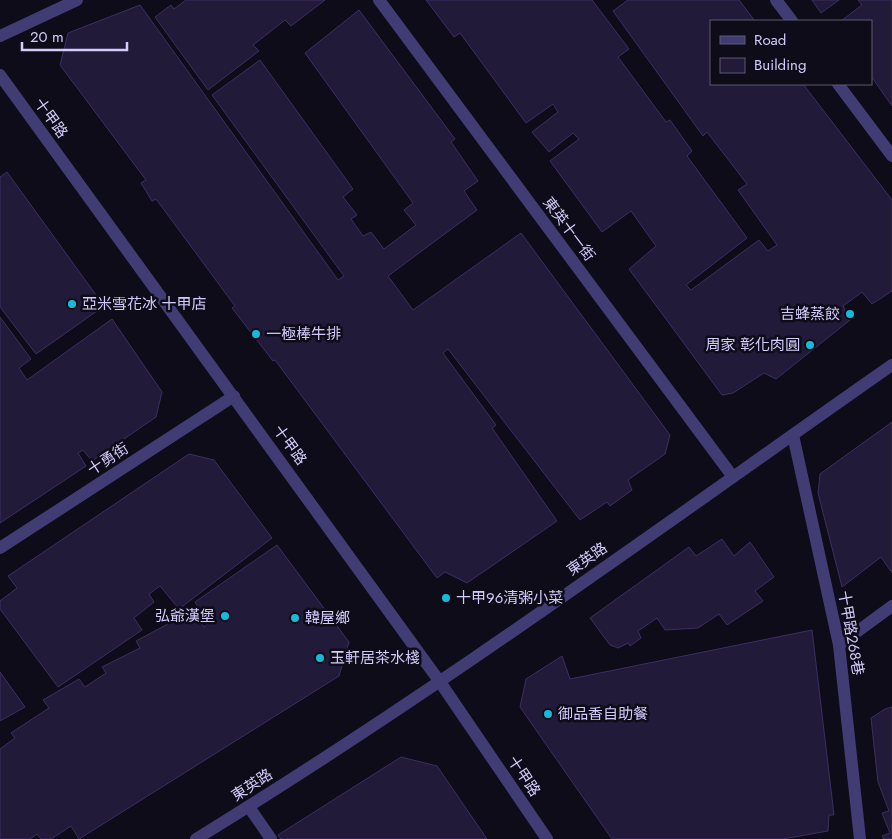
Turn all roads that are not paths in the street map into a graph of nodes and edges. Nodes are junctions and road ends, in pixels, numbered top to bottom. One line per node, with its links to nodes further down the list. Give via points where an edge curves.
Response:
1 (77, 0): 5 (street)
2 (379, 0): 12 (street, 東英十一街)
3 (776, 0): 4 (street)
4 (791, 20)
5 (0, 36)
6 (0, 75): 10 (street, 十甲路)
7 (839, 85): 8 (street)
8 (892, 156)
9 (892, 365): 11 (street, 東英路)
10 (234, 396): 13 (street, 十勇街); 16 (street, 十甲路)
11 (792, 435): 12 (street, 東英路); 15 (street, 十甲路268巷)
12 (733, 478): 16 (street, 東英路)
13 (0, 548)
14 (892, 606): 15 (street)
15 (839, 645): 21 (street, 十甲路268巷)
16 (440, 682): 17 (street, 東英路); 20 (street, 十甲路)
17 (249, 807): 18 (street, 東英路); 19 (street)
18 (196, 839)
19 (271, 839)
20 (547, 839)
21 (860, 839)

